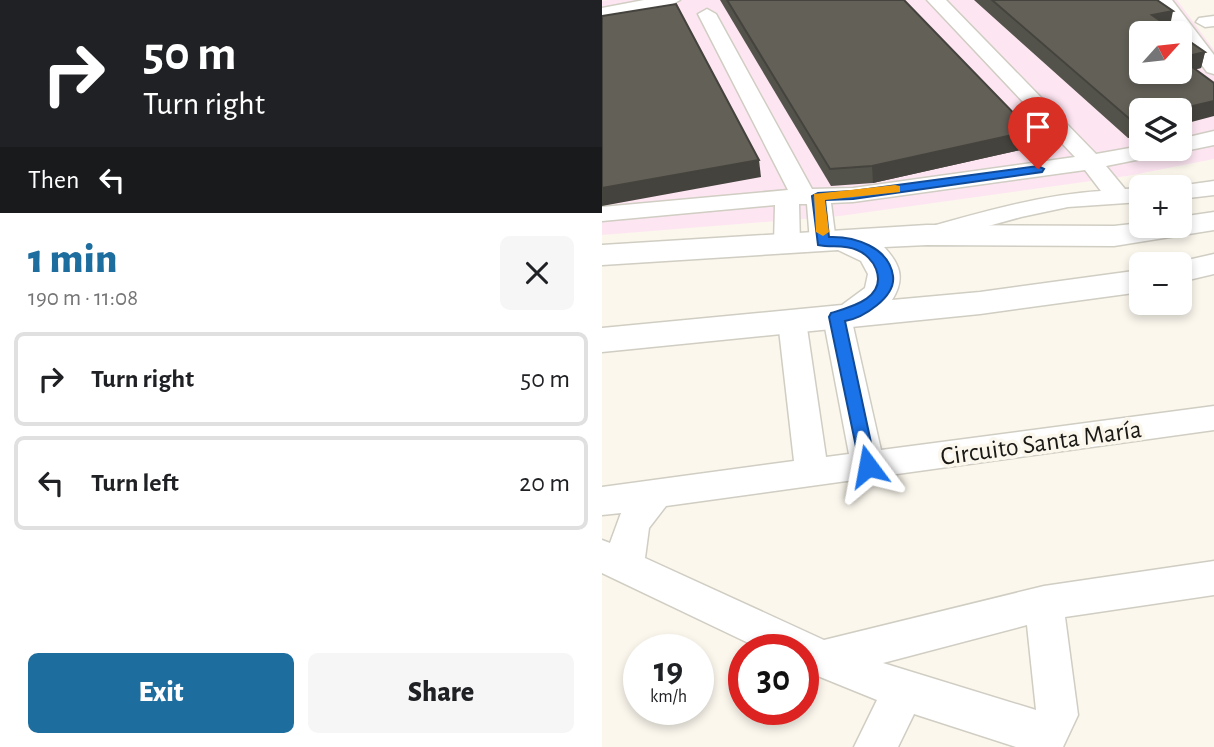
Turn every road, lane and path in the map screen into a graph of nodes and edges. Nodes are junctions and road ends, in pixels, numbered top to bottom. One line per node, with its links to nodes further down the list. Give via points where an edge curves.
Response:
1 (671, 0): 4 (street)
2 (936, 0): 10 (street)
3 (1163, 0): 6 (street)
4 (602, 13)
5 (707, 13): 14 (street)
6 (1214, 68)
7 (1214, 138): 8 (street)
8 (1192, 143)
9 (1129, 155): 10 (street)
10 (1091, 162): 13 (street); 14 (street, via 853,195)
11 (1214, 188): 12 (street)
12 (1192, 191)
13 (1129, 195): 17 (street, via 1043,204)
14 (803, 197): 15 (street); 18 (street); 19 (street)
15 (602, 214)
16 (1214, 221): 17 (main road, via 1114,236)
17 (927, 235): 18 (main road)
18 (833, 241): 19 (main road); 24 (main road, via 873,253 886,276 880,294 863,309)
19 (787, 244): 20 (main road)
20 (602, 256)
21 (1214, 264): 22 (main road)
22 (1192, 269)
23 (1129, 283): 24 (main road)
24 (844, 316): 25 (main road); 28 (street)
25 (792, 321): 26 (main road); 29 (street)
26 (602, 340)
27 (1214, 418): 28 (street, Circuito Santa María)
28 (868, 466): 29 (street, Circuito Santa María)
29 (812, 474): 30 (street, Circuito Santa María)
30 (656, 494): 31 (street, Circuito Santa María); 32 (street, via 637,513 626,545)
31 (602, 501)
32 (614, 562): 35 (street)
33 (1214, 578): 34 (street)
34 (1044, 603): 36 (street); 38 (street, via 1057,715 1048,732 1028,730)
35 (768, 634)
36 (819, 651)
37 (819, 657): 38 (street)
38 (904, 691): 39 (street)
39 (875, 747)

